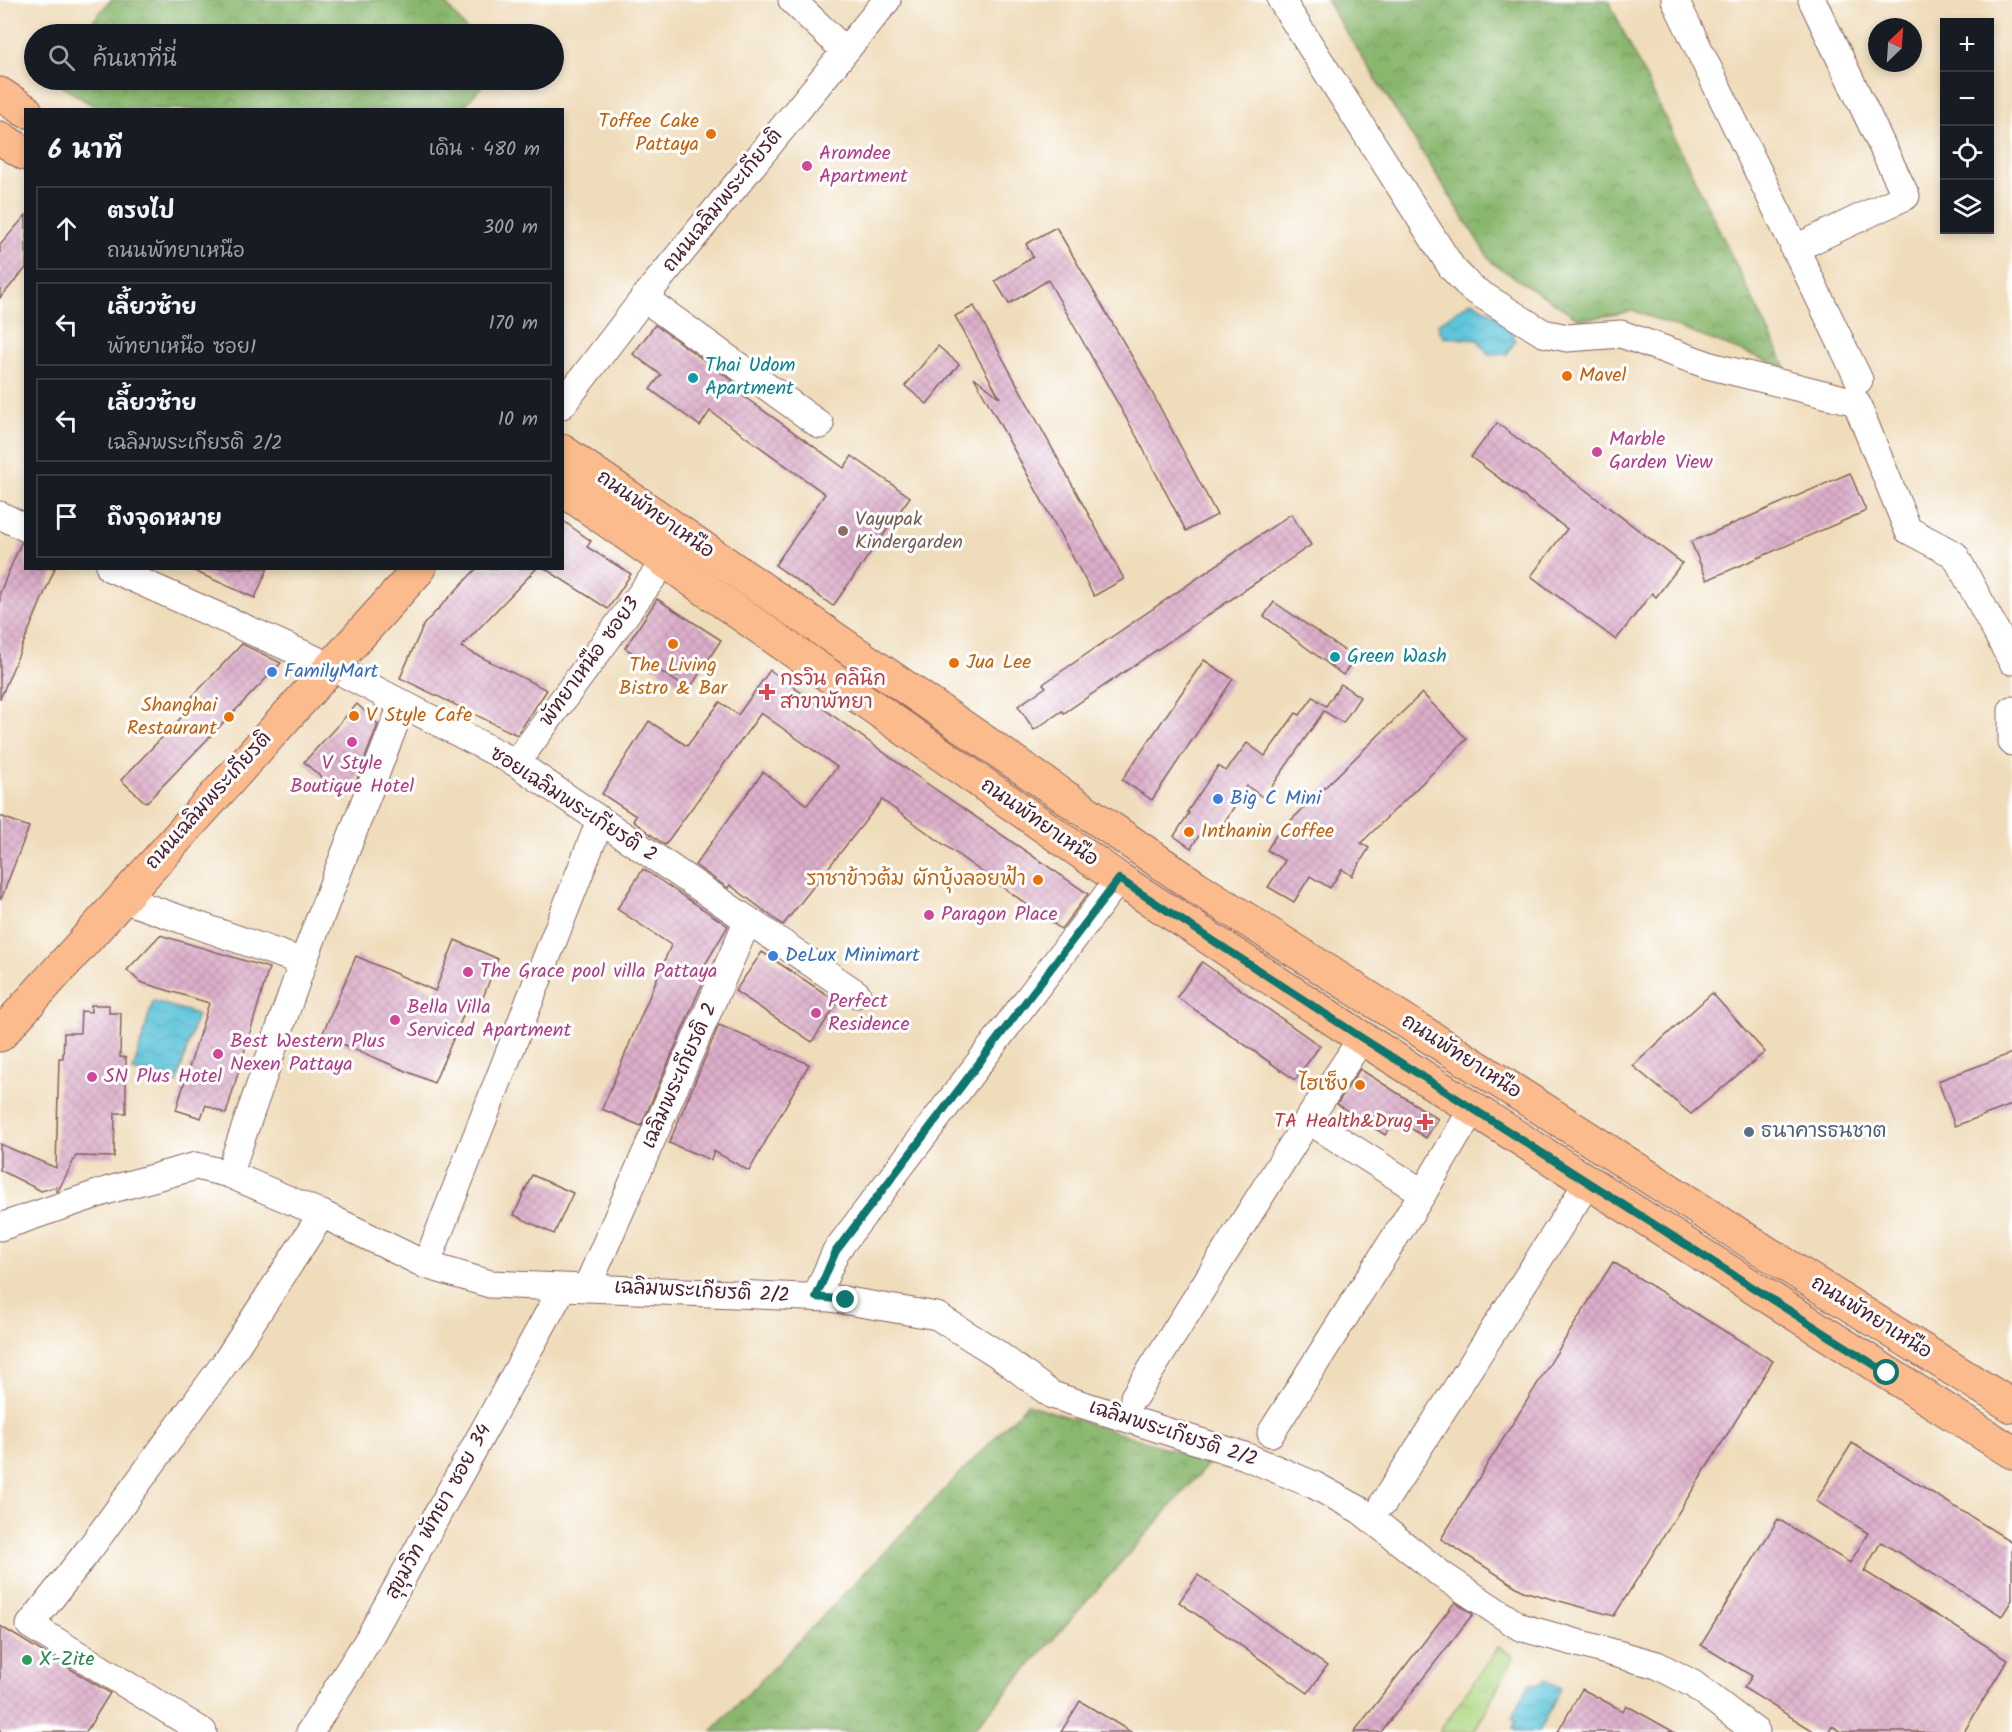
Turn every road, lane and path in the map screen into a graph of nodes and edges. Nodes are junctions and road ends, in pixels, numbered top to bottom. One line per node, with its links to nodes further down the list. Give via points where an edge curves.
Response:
1 (792, 0): 6 (street)
2 (886, 0): 6 (street, ถนนเฉลิมพระเกียรติ)
3 (1281, 0): 23 (street, via 1452,268 1471,288 1543,333 1567,338 1621,334 1711,366 1856,402 1908,530 1955,555)
4 (1675, 0): 11 (street)
5 (1812, 0): 11 (street, via 1906,196)
6 (844, 50): 12 (street, ถนนเฉลิมพระเกียรติ)
7 (0, 94): 8 (main road)
8 (24, 110)
9 (0, 138): 10 (main road)
10 (24, 153)
11 (1794, 249): 13 (street)
12 (644, 298): 14 (street, ถนนเฉลิมพระเกียรติ); 15 (street)
13 (1859, 380)
14 (564, 402)
15 (820, 425)
16 (564, 452): 48 (main road, ถนนพัทยาเหนือ, via 1206,894)
17 (564, 490): 20 (main road, ถนนพัทยาเหนือ)
18 (0, 515): 19 (street)
19 (24, 527)
20 (665, 561): 28 (street, พัทยาเหนือ ซอย3); 30 (main road, ถนนพัทยาเหนือ)
21 (114, 570): 24 (street, ซอยเฉลิมพระเกียรติ 2)
22 (418, 570): 24 (main road, ถนนเฉลิมพระเกียรติ)
23 (2012, 661)
24 (330, 666): 25 (street, ซอยเฉลิมพระเกียรติ 2); 31 (main road, ถนนเฉลิมพระเกียรติ)
25 (402, 705): 28 (street, ซอยเฉลิมพระเกียรติ 2); 33 (street)
26 (2012, 710): 27 (street)
27 (2012, 742)
28 (516, 763): 29 (street, ซอยเฉลิมพระเกียรติ 2)
29 (600, 821): 32 (street, ซอยเฉลิมพระเกียรติ 2); 44 (street)
30 (1119, 879): 36 (main road, ถนนพัทยาเหนือ); 46 (street, via 836,1251)
31 (123, 899): 33 (street); 35 (main road, ถนนเฉลิมพระเกียรติ)
32 (748, 920): 34 (street); 45 (street, เฉลิมพระเกียรติ 2)
33 (303, 962): 39 (street)
34 (857, 994)
35 (0, 1035)
36 (1362, 1038): 37 (main road, ถนนพัทยาเหนือ); 38 (street)
37 (1473, 1108): 40 (main road, ถนนพัทยาเหนือ); 41 (street)
38 (1308, 1120): 41 (street); 47 (street)
39 (229, 1174): 42 (street, เฉลิมพระเกียรติ 2/2); 43 (street, เฉลิมพระเกียรติ 2/2, via 196,1166)
40 (1588, 1182): 50 (main road, ถนนพัทยาเหนือ); 51 (street)
41 (1423, 1193): 49 (street)
42 (322, 1214): 44 (street, เฉลิมพระเกียรติ 2/2); 52 (street, via 227,1360 30,1625)
43 (0, 1227)
44 (426, 1265): 45 (street, เฉลิมพระเกียรติ 2/2, via 490,1284)
45 (574, 1288): 46 (street, เฉลิมพระเกียรติ 2/2); 53 (street, สุขุมวิท พัทยา ซอย 34)
46 (816, 1297): 54 (street, เฉลิมพระเกียรติ 2/2, via 937,1316 1052,1395 1245,1456 1314,1485 1360,1510 1442,1575 1520,1627 1674,1672)
47 (1134, 1397)
48 (2012, 1406)
49 (1272, 1433)
50 (2012, 1452)
51 (1384, 1502)
52 (203, 1732)
53 (310, 1732)
54 (1756, 1732)

